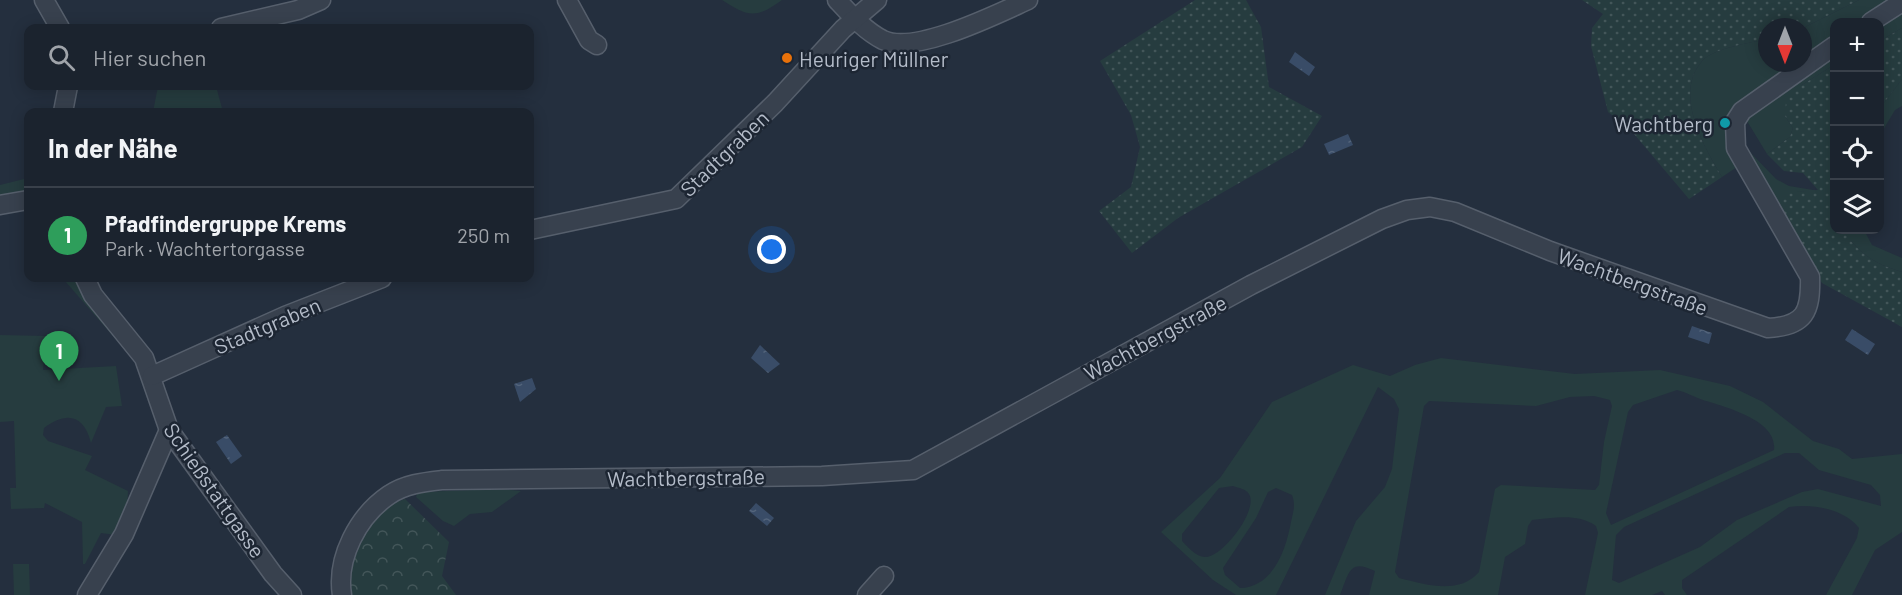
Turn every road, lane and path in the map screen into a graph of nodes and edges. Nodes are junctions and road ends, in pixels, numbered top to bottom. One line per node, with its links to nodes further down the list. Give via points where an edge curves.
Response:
1 (45, 0): 10 (street)
2 (321, 0): 11 (street, via 298,10)
3 (567, 0): 12 (street, via 589,40)
4 (837, 0): 8 (street)
5 (877, 0): 8 (street, Stadtgraben)
6 (1029, 0): 8 (street, via 952,32 902,43 884,41)
7 (1902, 2): 9 (street)
8 (854, 18): 18 (street, Stadtgraben, via 775,104 676,199)
9 (1876, 18)
10 (58, 24)
11 (238, 24)
12 (597, 45)
13 (1830, 49): 26 (street, Wachtbergstraße, via 1742,111 1736,122 1736,148 1810,277 1811,300 1803,317 1790,327 1768,328 1550,251 1455,212 1430,207 1407,210 1251,285 913,470 822,476 442,480 401,489 388,496 352,538 343,560)
14 (67, 90): 15 (street)
15 (64, 108)
16 (24, 201): 17 (street)
17 (0, 205)
18 (534, 229)
19 (87, 282): 21 (street, Schießstattgasse, via 144,358)
20 (372, 282): 21 (street, Stadtgraben)
21 (152, 376): 22 (street, Schießstattgasse)
22 (169, 430): 24 (street, via 124,534); 25 (street, Schießstattgasse)
23 (884, 576): 27 (street)
24 (87, 595)
25 (292, 595)
26 (342, 595)
27 (867, 595)

